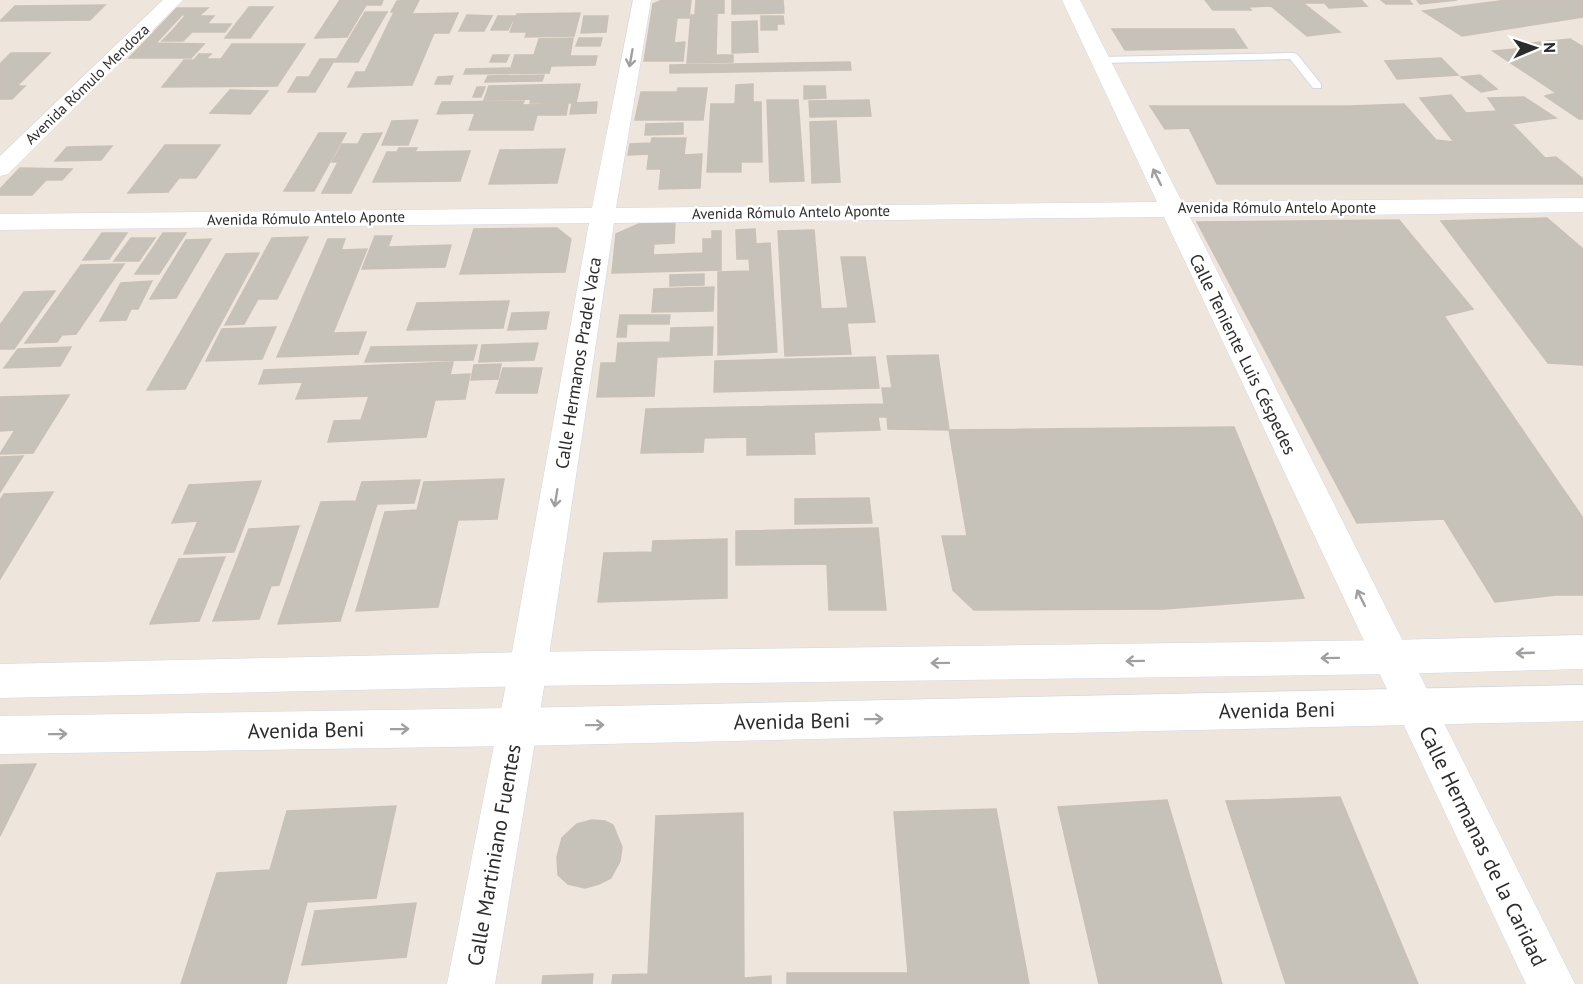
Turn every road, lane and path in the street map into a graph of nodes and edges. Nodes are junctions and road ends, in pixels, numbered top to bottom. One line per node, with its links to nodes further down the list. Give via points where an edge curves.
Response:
1 (151, 0): 7 (street, Avenida Rómulo Mendoza)
2 (174, 0): 8 (street, Avenida Rómulo Mendoza)
3 (642, 0): 11 (street, Calle Hermanos Pradel Vaca, one-way to 11)
4 (1071, 0): 5 (street, Calle Teniente Luis Céspedes)
5 (1100, 60): 6 (lane, via 1293,56); 10 (street, Calle Teniente Luis Céspedes, one-way to 5)
6 (1317, 87)
7 (0, 144)
8 (0, 169)
9 (1583, 205): 10 (street, Avenida Rómulo Antelo Aponte)
10 (1172, 208): 11 (street, Avenida Rómulo Antelo Aponte); 14 (street, Calle Teniente Luis Céspedes, one-way to 10)
11 (603, 214): 12 (street, Avenida Rómulo Antelo Aponte); 15 (street, Calle Hermanos Pradel Vaca, one-way to 15)
12 (0, 222)
13 (1583, 652): 14 (street, one-way to 14)
14 (1390, 657): 15 (street, one-way to 15); 18 (street, Calle Teniente Luis Céspedes)
15 (528, 669): 16 (street); 19 (street, Calle Hermanos Pradel Vaca)
16 (0, 681)
17 (1583, 703): 18 (street, Avenida Beni)
18 (1414, 708): 19 (street, Avenida Beni, one-way to 18); 22 (street, Calle Hermanas de la Caridad)
19 (517, 727): 20 (street, Avenida Beni, one-way to 19); 21 (street, Calle Martiniano Fuentes)
20 (0, 735)
21 (471, 984)
22 (1551, 984)

